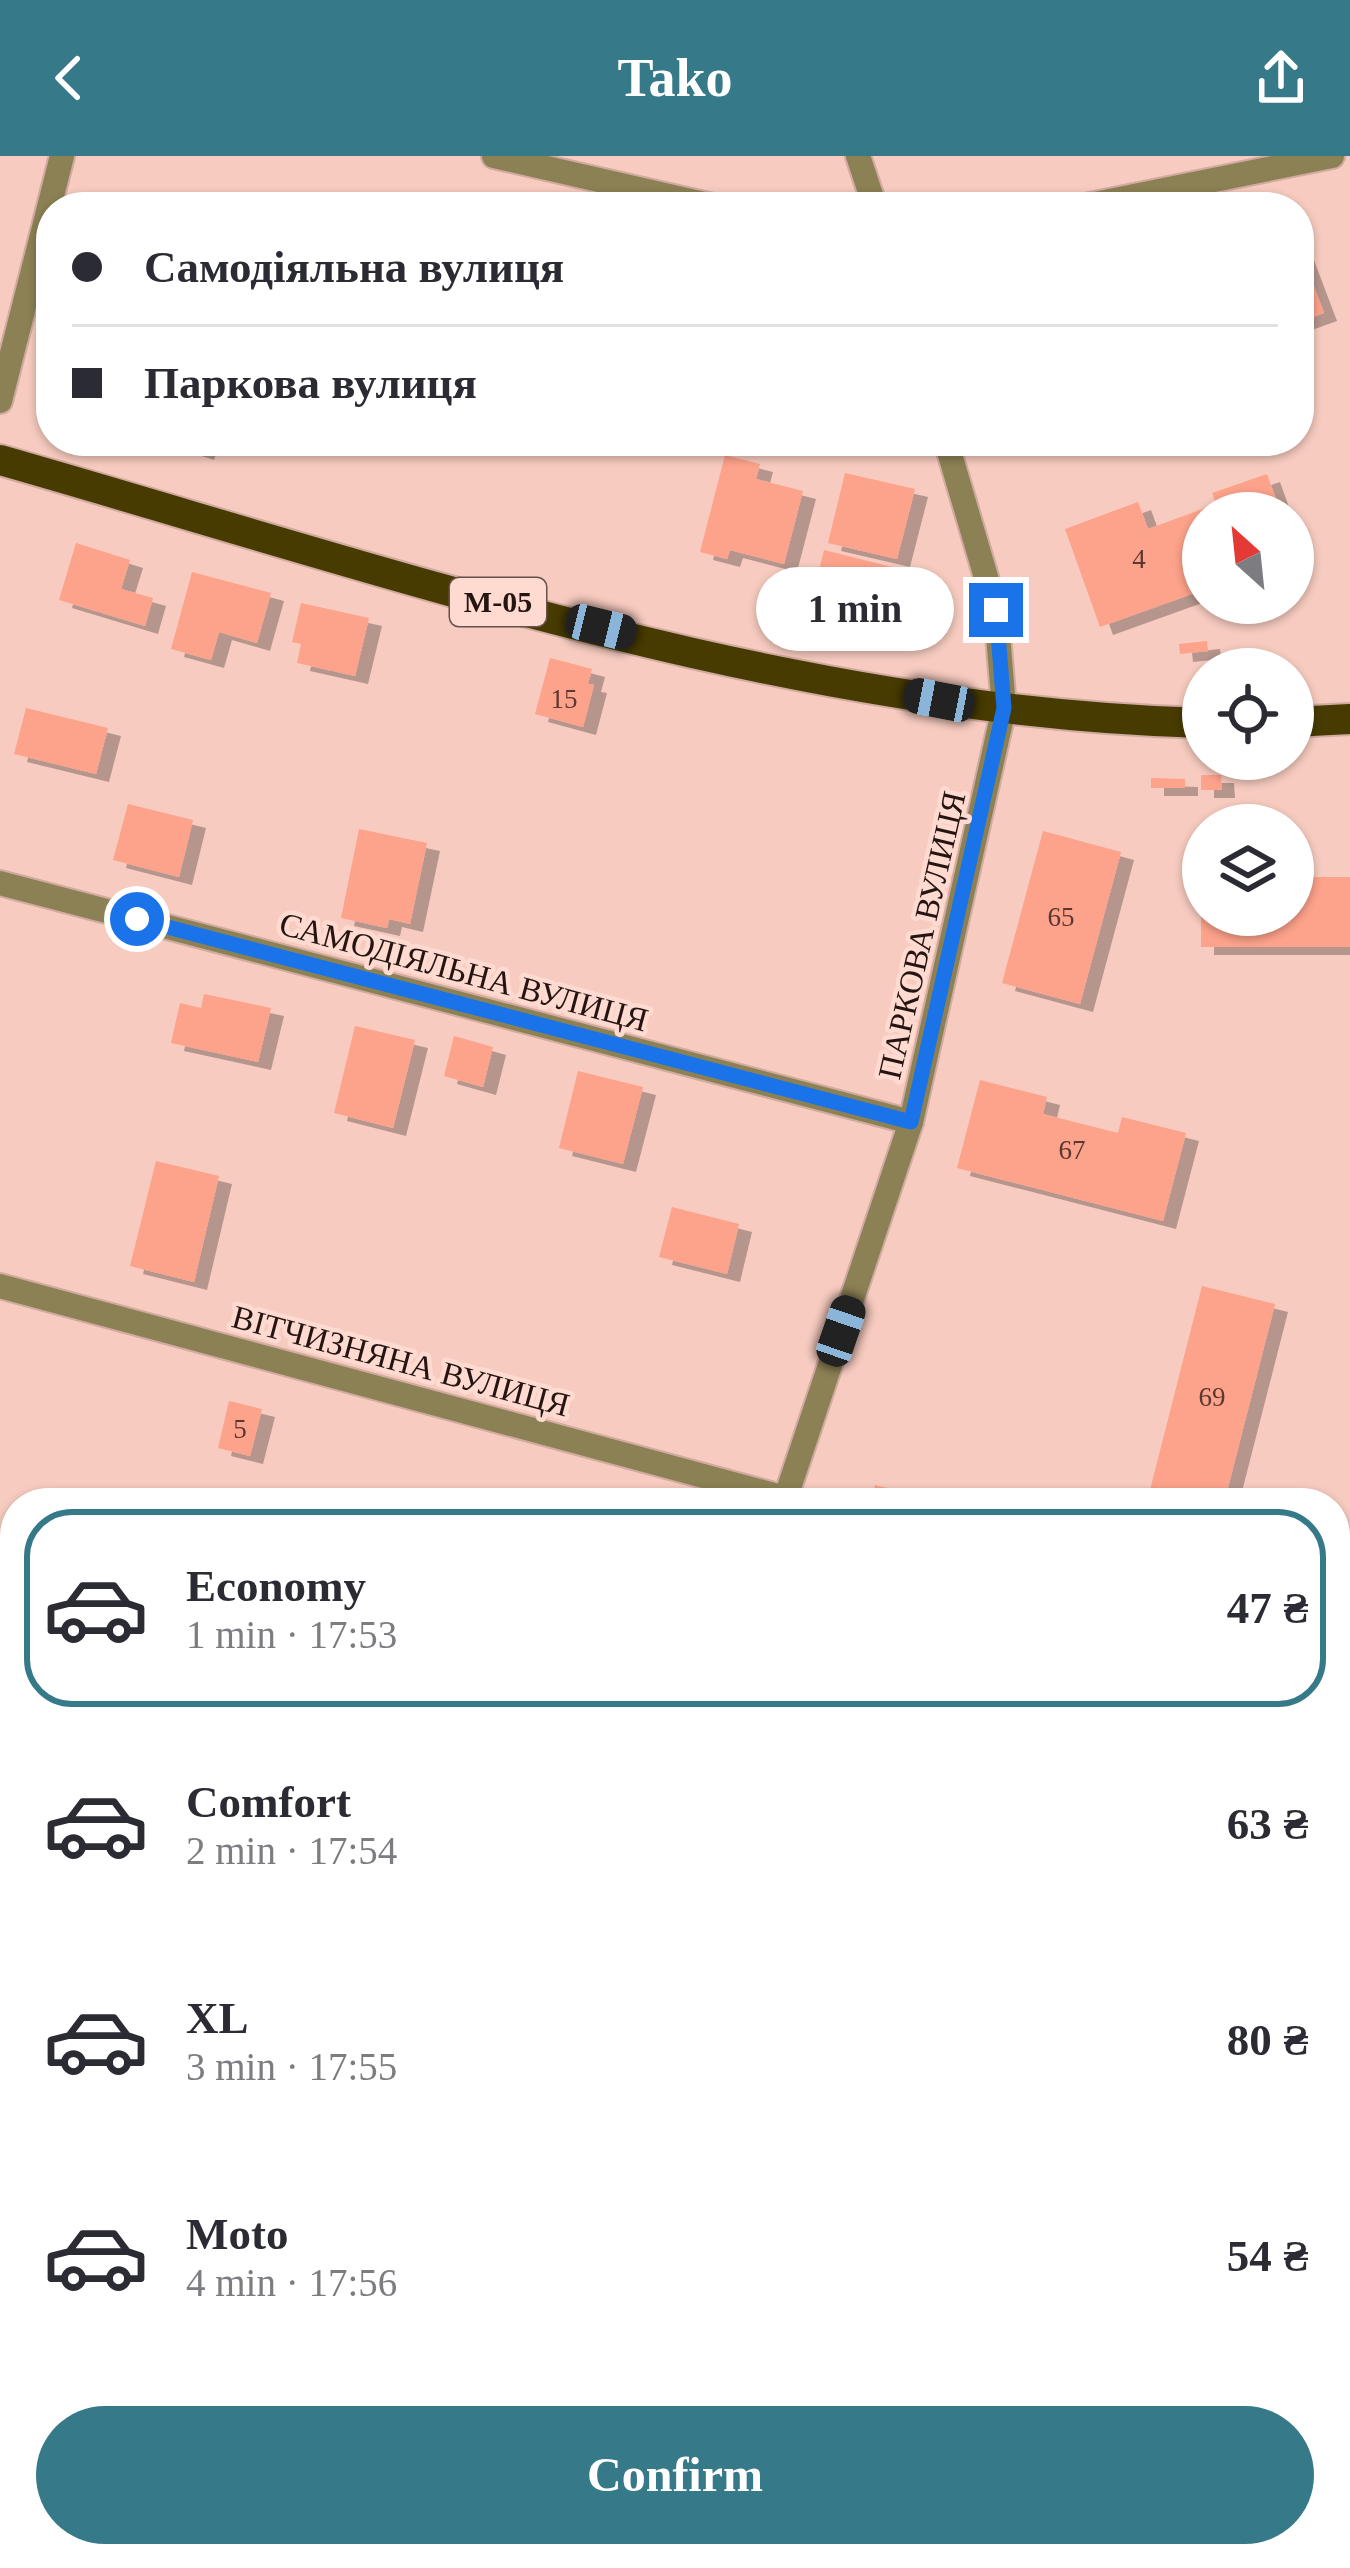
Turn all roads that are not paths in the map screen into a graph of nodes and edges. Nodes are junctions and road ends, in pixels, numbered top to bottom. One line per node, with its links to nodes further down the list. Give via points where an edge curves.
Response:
1 (62, 156): 5 (street)
2 (494, 156): 6 (street)
3 (858, 156): 7 (street)
4 (1332, 156): 8 (street)
5 (53, 192)
6 (651, 192)
7 (870, 192)
8 (1155, 192)
9 (36, 259): 10 (street)
10 (0, 401)
11 (950, 456): 13 (street, ПАРКОВА ВУЛИЦЯ, via 996,610)
12 (0, 460): 13 (main road, М-05, via 507,604 798,674)
13 (1004, 708): 15 (main road, М-05); 18 (street, ПАРКОВА ВУЛИЦЯ)
14 (1350, 719): 16 (main road)
15 (1182, 721)
16 (1314, 721)
17 (0, 883): 18 (street, САМОДІЯЛЬНА ВУЛИЦЯ)
18 (911, 1122): 21 (street, ПАРКОВА ВУЛИЦЯ)
19 (0, 1286): 20 (street, ВІТЧИЗНЯНА ВУЛИЦЯ)
20 (740, 1488)
21 (788, 1488)

